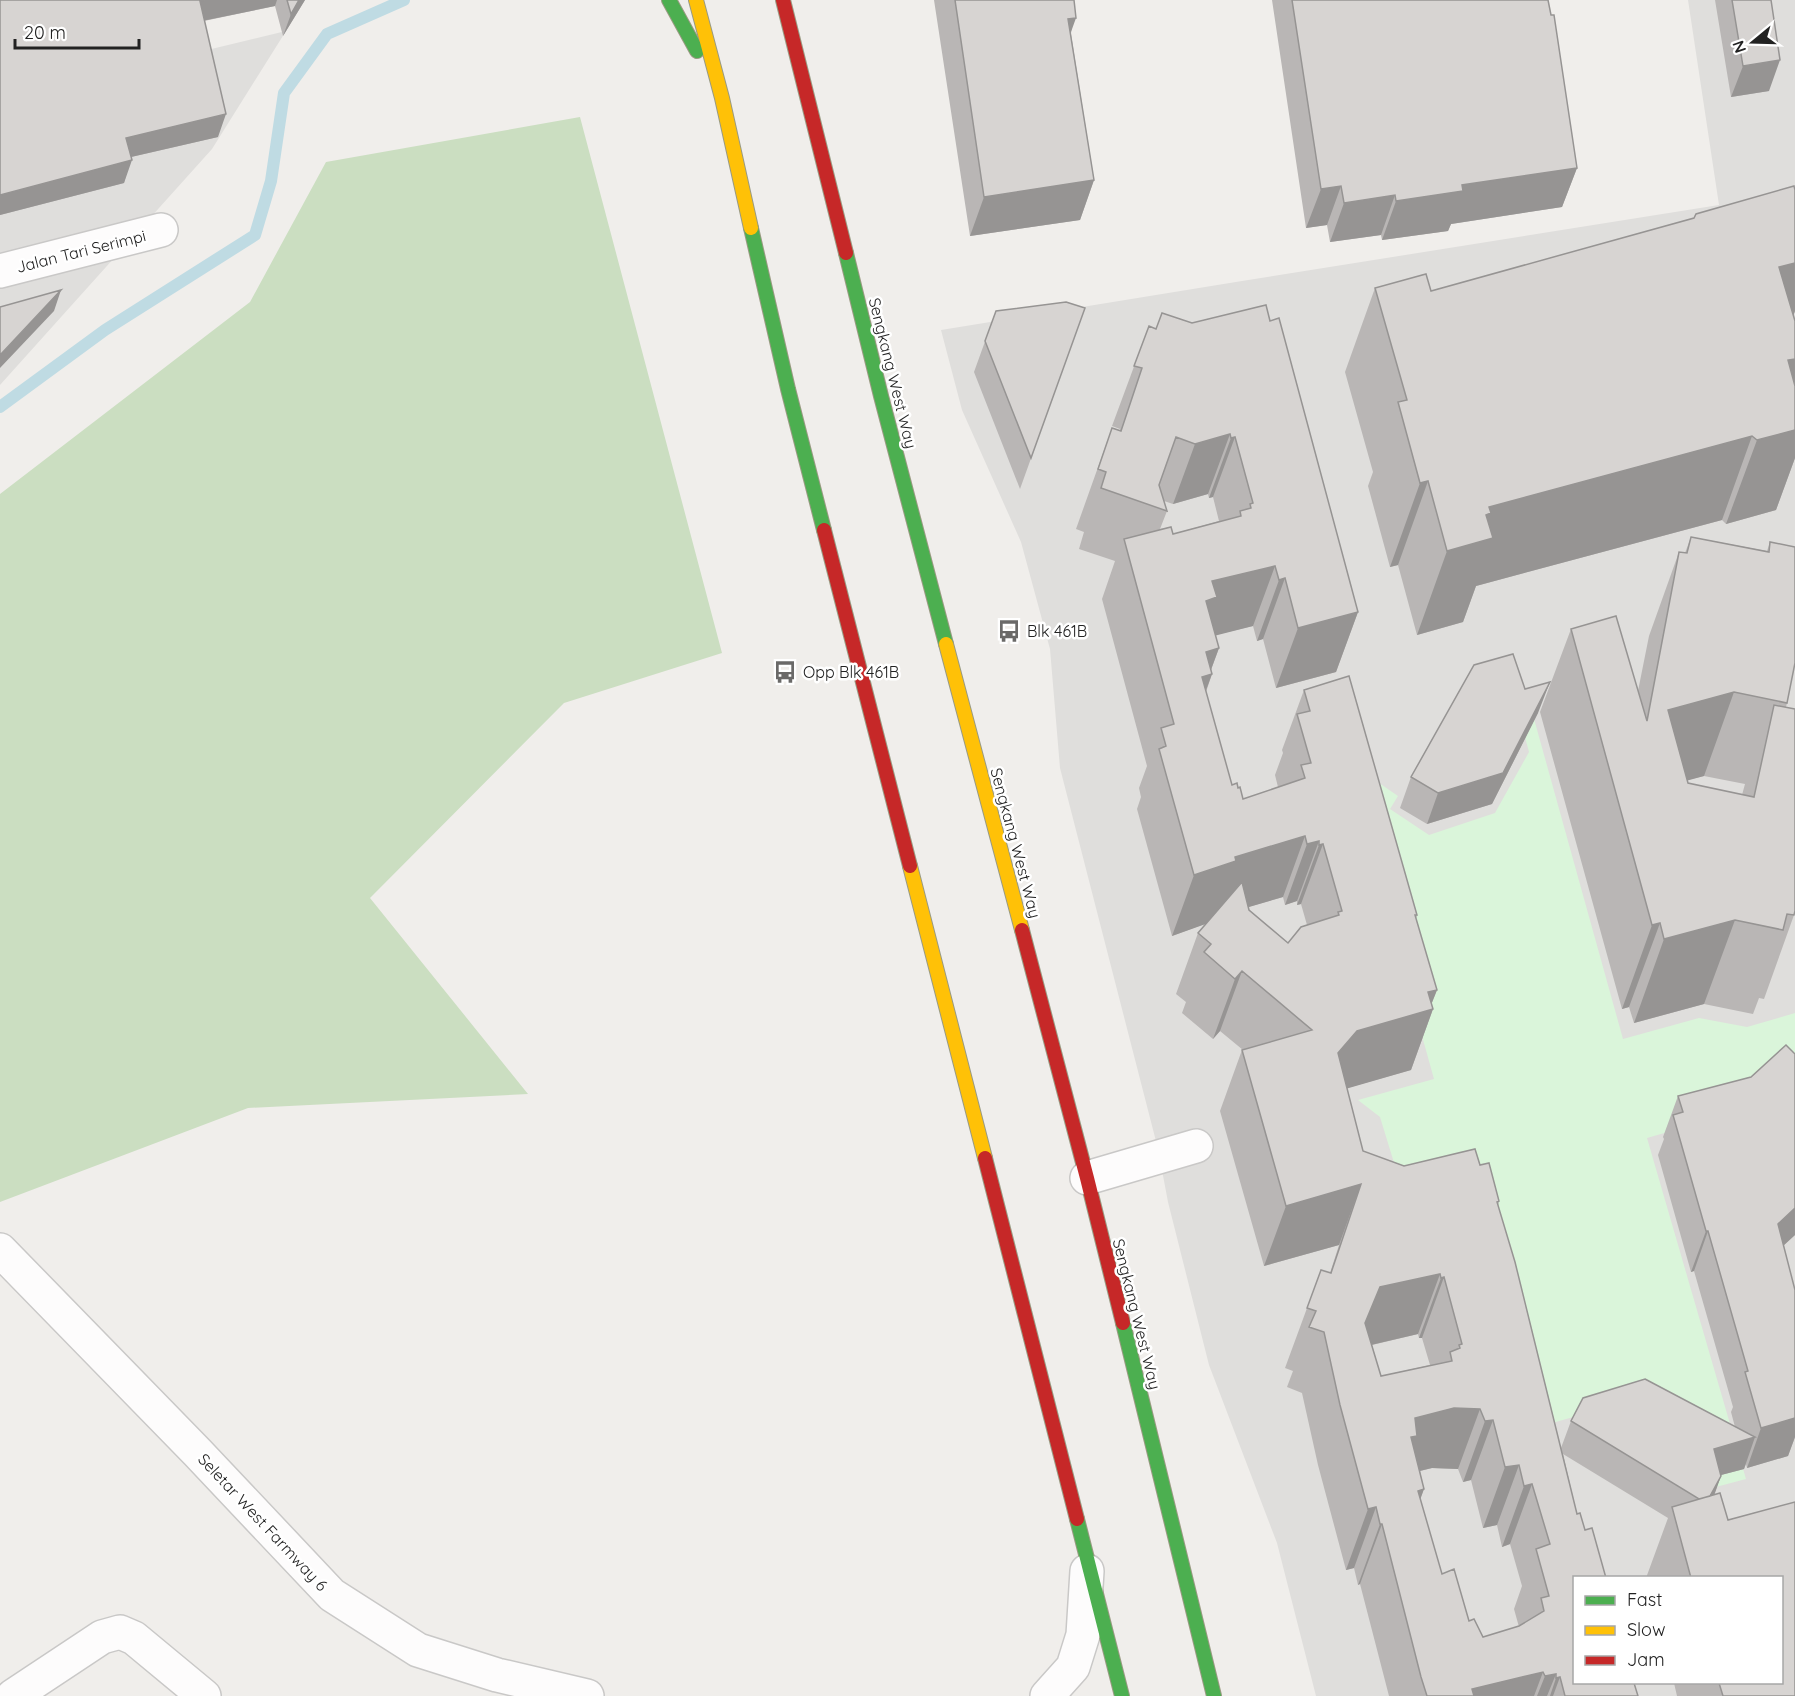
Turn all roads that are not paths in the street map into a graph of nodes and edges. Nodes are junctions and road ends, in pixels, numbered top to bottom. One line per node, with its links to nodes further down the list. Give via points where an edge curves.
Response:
1 (669, 0): 4 (main road)
2 (696, 0): 4 (main road)
3 (783, 0): 8 (main road, Sengkang West Way, via 881,396)
4 (722, 98): 10 (main road, via 788,389)
5 (161, 230): 6 (street, Jalan Tari Serimpi)
6 (0, 271)
7 (1196, 1146): 8 (street)
8 (1087, 1178): 16 (main road, Sengkang West Way)
9 (0, 1250): 13 (street, Seletar West Farmway 6, via 332,1595 418,1650 496,1675)
10 (1088, 1560): 14 (street, via 1083,1635 1073,1667); 15 (main road)
11 (13, 1696): 12 (street, via 102,1637 120,1632 134,1638)
12 (204, 1696)
13 (587, 1696)
14 (1047, 1696)
15 (1122, 1696)
16 (1214, 1696)

